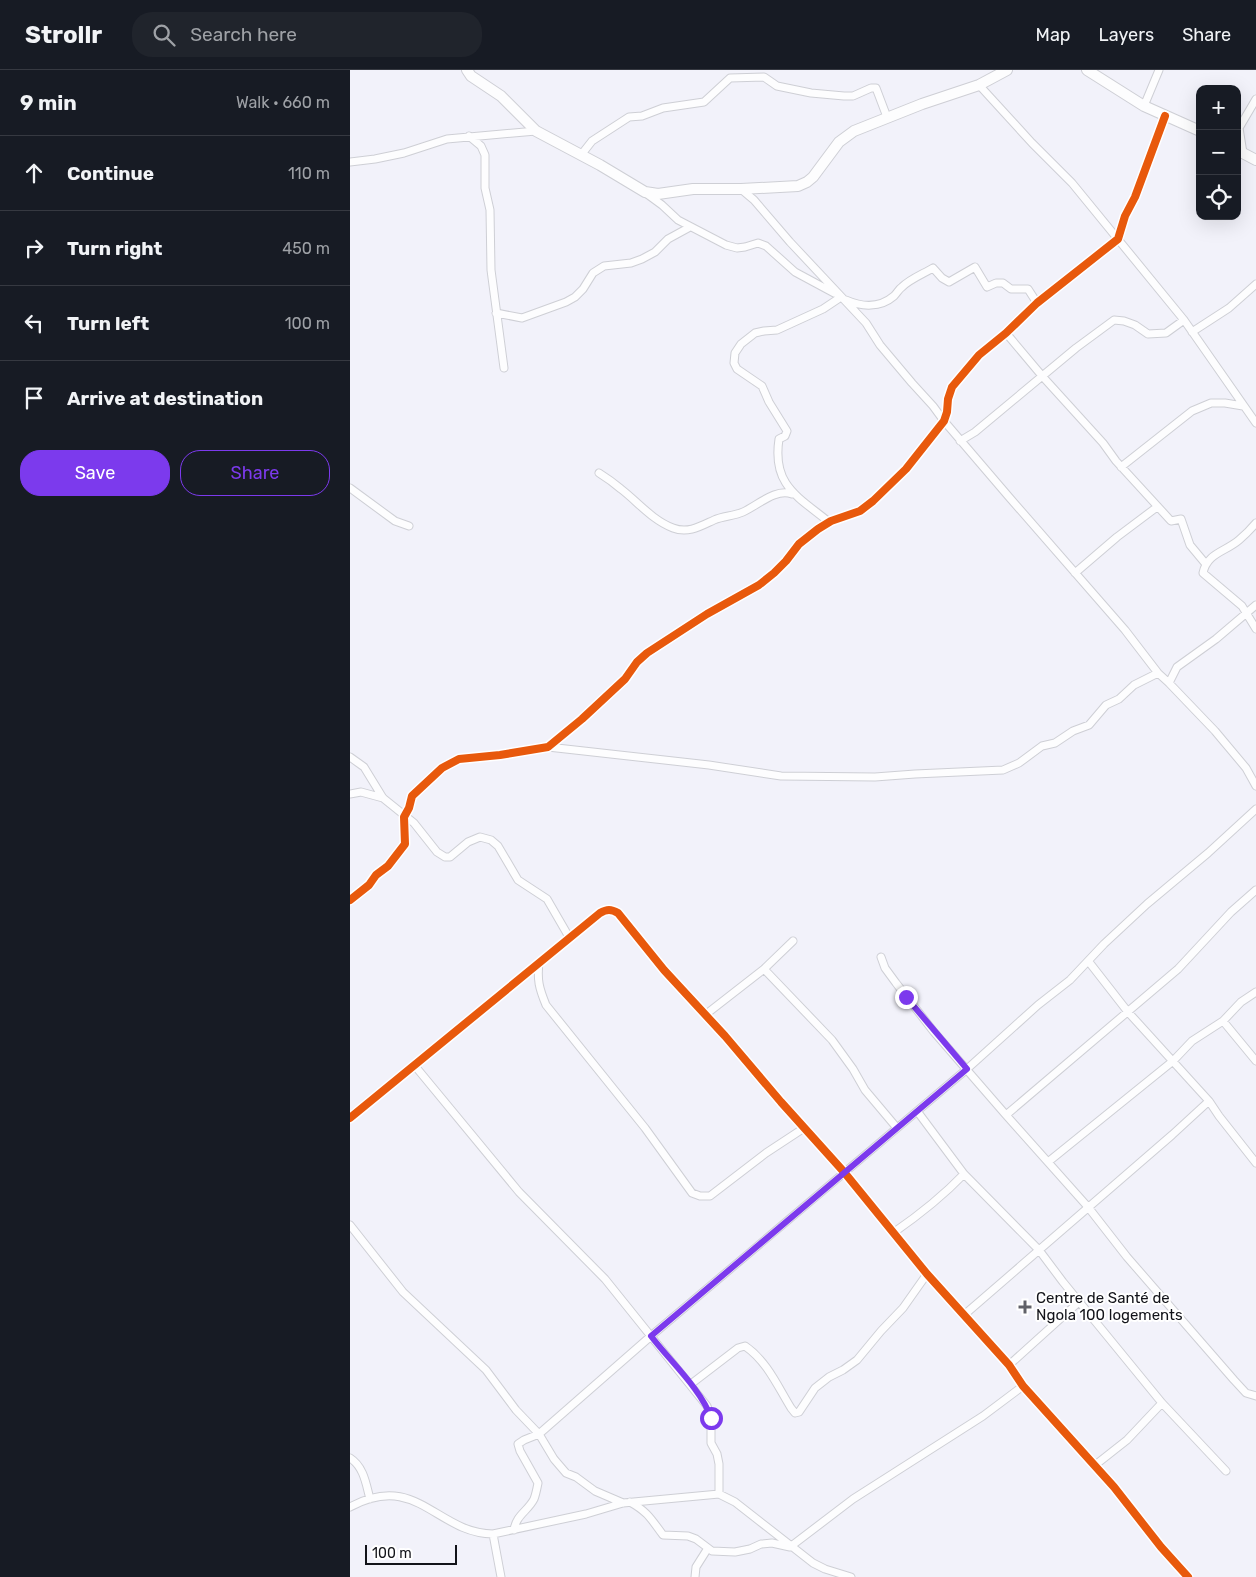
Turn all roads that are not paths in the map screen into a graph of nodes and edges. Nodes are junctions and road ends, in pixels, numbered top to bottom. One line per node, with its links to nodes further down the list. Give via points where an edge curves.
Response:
1 (467, 70): 12 (street)
2 (1006, 70): 5 (street)
3 (1087, 70): 7 (street)
4 (1159, 70): 7 (street)
5 (979, 84): 9 (street); 21 (street, via 1072,183)
6 (1256, 99): 11 (street)
7 (1144, 106): 8 (street)
8 (1165, 116): 10 (street); 21 (street, via 1135,198 1124,216)
9 (887, 117): 15 (street, via 876,88 844,96 777,86 764,77 730,78 704,102 629,117 592,141); 18 (street, via 844,138 807,182 782,188)
10 (1196, 128)
11 (1240, 130)
12 (536, 131): 13 (street); 15 (street)
13 (470, 136): 17 (street, via 446,139 404,153); 25 (street, via 485,155)
14 (1241, 152): 16 (street)
15 (580, 155): 19 (street)
16 (1256, 160)
17 (350, 162)
18 (741, 189): 19 (street); 23 (street)
19 (645, 192): 20 (street)
20 (690, 227): 23 (street, via 737,248 758,243 766,246 795,272); 25 (street, via 642,259 604,266 593,273 575,297 566,302 522,318)
21 (1118, 239): 24 (street); 26 (street)
22 (1256, 284): 27 (street, via 1229,308)
23 (841, 297): 24 (street, via 857,305 877,305 887,302 900,288 933,268 949,282 975,267 987,287 996,283 1011,289 1028,289); 32 (street, via 866,323 880,345); 38 (street, via 777,330 755,334 735,353 734,362 738,369 762,386 785,425 785,436 779,440 778,465)
24 (1037, 303): 28 (street)
25 (496, 312): 29 (street)
26 (1184, 320): 27 (street); 30 (street, via 1166,333 1148,334 1134,325 1114,320)
27 (1192, 332): 31 (street)
28 (1006, 333): 30 (street); 32 (street, via 979,355 952,386)
29 (504, 368)
30 (1042, 377): 34 (street); 35 (street)
31 (1243, 406): 33 (street); 35 (street, via 1211,403 1192,411)
32 (944, 421): 34 (street); 40 (street, via 906,469 873,501 860,511)
33 (1256, 423)
34 (960, 441): 44 (street)
35 (1121, 467): 39 (street)
36 (599, 473): 38 (street, via 642,508 681,530 741,513 771,496 785,492)
37 (350, 488): 42 (street, via 395,521)
38 (795, 495): 40 (street)
39 (1157, 507): 43 (street, via 1171,521 1181,519 1190,545); 44 (street)
40 (828, 522): 50 (street, via 798,544 786,561 759,585 648,653 625,679)
41 (1256, 524): 43 (street, via 1238,541)
42 (409, 526)
43 (1205, 563): 46 (street, via 1203,573)
44 (1075, 574): 48 (street)
45 (1256, 605): 46 (street)
46 (1247, 612): 47 (street); 49 (street, via 1177,667)
47 (1256, 628)
48 (1158, 673): 49 (street); 50 (street, via 1106,705 1089,725 1055,743 1042,746 1003,770 875,778 783,776)
49 (1169, 682): 52 (street, via 1246,768)
50 (548, 746): 56 (street, via 454,761 438,771 412,796)
51 (350, 757): 54 (street, via 364,767)
52 (1256, 786)
53 (350, 794): 54 (street, via 360,792)
54 (383, 798): 56 (street)
55 (1256, 809): 63 (street, via 1147,904)
56 (404, 816): 58 (street, via 405,844 388,866); 59 (street, via 445,857 480,837 491,840 518,880 547,899)
57 (1256, 890): 66 (street, via 1178,969)
58 (350, 900)
59 (569, 937): 62 (street); 67 (street, via 600,913 607,910 618,914)
60 (793, 941): 64 (street)
61 (881, 957): 72 (street, via 906,997)
62 (538, 962): 71 (street); 77 (street, via 538,987 546,1005 692,1192 710,1196)
63 (1089, 962): 66 (street); 72 (street)
64 (764, 969): 67 (street); 78 (street, via 840,1051 865,1090)
65 (1256, 992): 68 (street)
66 (1128, 1012): 69 (street); 75 (street)
67 (705, 1015): 77 (street)
68 (1223, 1021): 69 (street, via 1192,1041); 70 (street)
69 (1173, 1061): 73 (street); 79 (street)
70 (1256, 1061)
71 (415, 1066): 76 (street); 90 (street, via 519,1192 605,1279)
72 (967, 1069): 74 (street); 75 (street)
73 (1209, 1101): 80 (street); 83 (street)
74 (917, 1111): 78 (street); 82 (street)
75 (1006, 1115): 79 (street)
76 (350, 1118)
77 (804, 1128): 81 (street)
78 (897, 1128): 81 (street)
79 (1048, 1162): 83 (street)
80 (1256, 1162)
81 (844, 1172): 85 (street); 90 (street)
82 (964, 1174): 85 (street, via 925,1211); 86 (street)
83 (1088, 1207): 86 (street); 94 (street, via 1234,1380 1246,1393)
84 (350, 1225): 96 (street, via 403,1292 486,1370)
85 (892, 1233): 87 (street)
86 (1039, 1250): 88 (street); 89 (street)
87 (927, 1274): 89 (street); 92 (street, via 903,1308 856,1360 815,1388 799,1412 795,1413 768,1368 745,1346)
88 (1080, 1301): 91 (street); 95 (street)
89 (964, 1315): 91 (street)
90 (651, 1336): 92 (street); 96 (street)
91 (1009, 1365): 93 (street)
92 (690, 1384): 100 (street, via 707,1406 711,1418 711,1443 719,1464)
93 (1023, 1386): 98 (street); 106 (street, via 983,1416 853,1499)
94 (1256, 1396)
95 (1162, 1403): 98 (street, via 1127,1440); 99 (street)
96 (539, 1434): 102 (street, via 566,1473 594,1491); 104 (street, via 518,1444 538,1483 534,1500)
97 (350, 1458): 101 (street, via 361,1468)
98 (1094, 1466): 111 (street)
99 (1226, 1471)
100 (719, 1494): 102 (street); 106 (street, via 735,1502)
101 (370, 1499): 103 (street); 105 (street, via 394,1495 410,1498 459,1526 480,1534)
102 (626, 1502): 104 (street); 107 (street, via 644,1510 662,1535 688,1536)
103 (350, 1506)
104 (514, 1530): 105 (street)
105 (493, 1534): 108 (street)
106 (790, 1547): 107 (street, via 761,1544 735,1552); 110 (street, via 825,1570)
107 (708, 1548): 109 (street, via 696,1567)
108 (501, 1577)
109 (695, 1577)
110 (851, 1577)
111 (1188, 1577)

